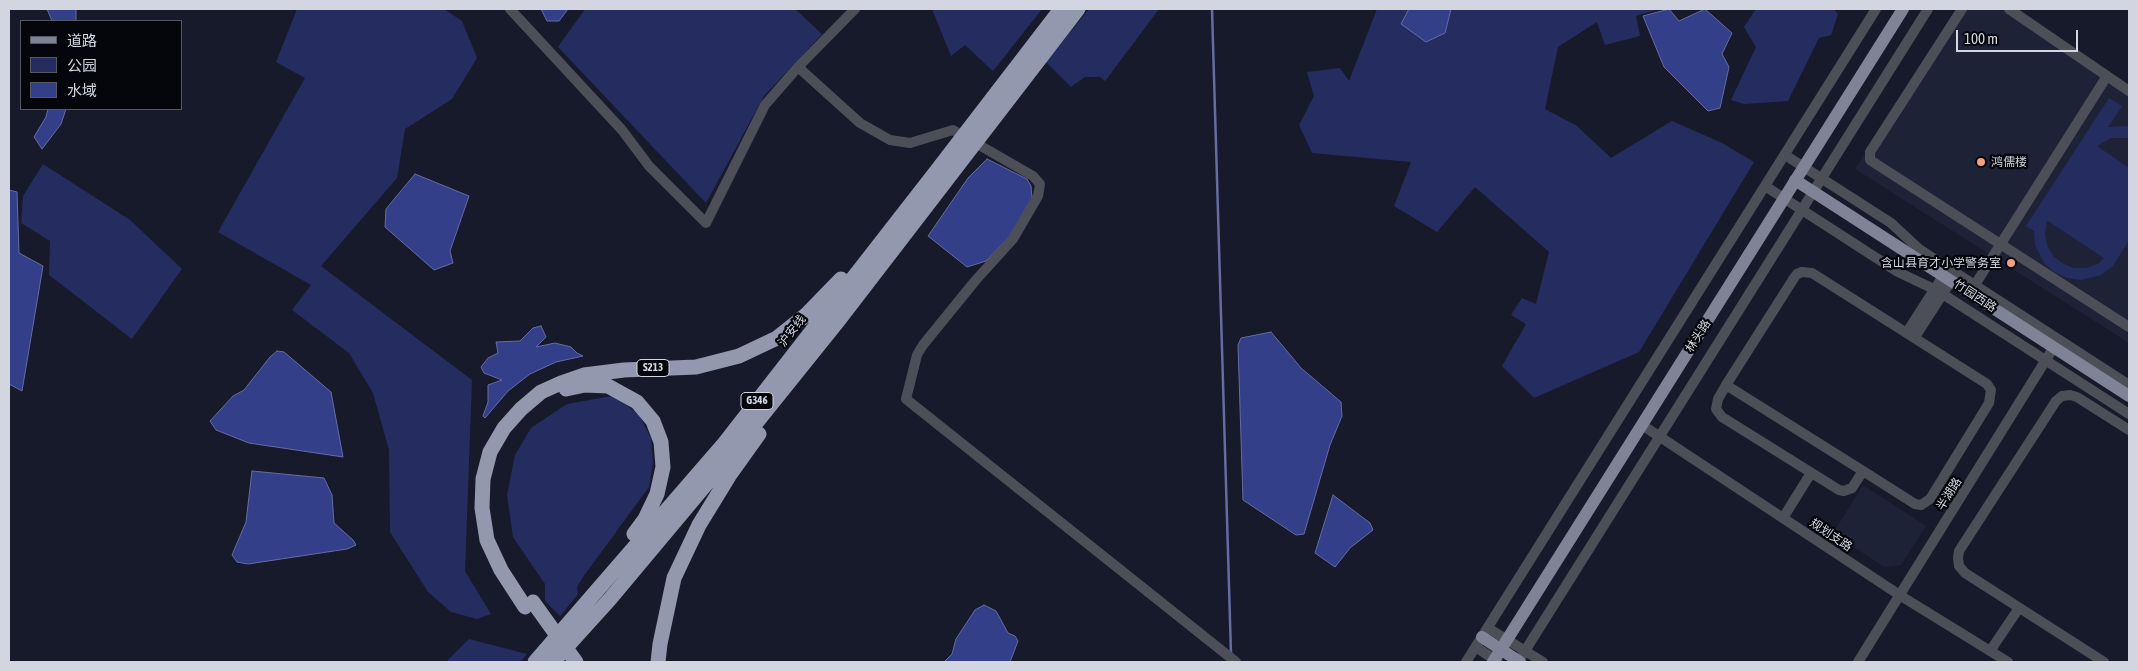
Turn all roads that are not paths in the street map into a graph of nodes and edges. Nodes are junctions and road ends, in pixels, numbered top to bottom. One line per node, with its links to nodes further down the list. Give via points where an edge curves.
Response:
1 (510, 9): 10 (street, via 622,130 648,166 706,223 765,105)
2 (855, 9): 10 (street)
3 (1061, 9): 13 (highway, 沪安线 / G346)
4 (1078, 9): 13 (highway, 沪安线 / G346)
5 (1876, 9): 14 (street)
6 (1903, 9): 15 (main road, 林头路)
7 (1928, 9): 17 (street)
8 (1962, 9): 23 (street, via 1870,152 1870,160)
9 (2009, 9): 11 (street)
10 (798, 67): 13 (street, via 860,123 890,140 910,143 953,130)
11 (2107, 76): 12 (street); 23 (street)
12 (2129, 91)
13 (969, 140): 16 (highway, 沪安线 / G346); 27 (highway, 沪安线 / G346); 55 (street, via 1033,176 1040,184 1038,196 1013,239 923,345 917,355 906,399)
14 (1785, 155): 15 (street); 19 (street)
15 (1804, 167): 17 (street); 18 (main road, 林头路)
16 (938, 169): 43 (highway, S213, via 837,285 806,316 777,338 739,356 696,367 584,375 541,392 521,409 504,428 490,452 483,479 482,508 487,540 501,570); 45 (highway, 沪安线 / G346, via 723,444)
17 (1822, 179): 20 (street); 30 (street, via 1891,223 1919,249)
18 (1795, 180): 20 (main road, 竹园西路); 21 (main road, 林头路)
19 (1765, 186): 21 (street); 46 (street)
20 (1814, 192): 22 (street); 24 (main road, 竹园西路)
21 (1784, 198): 22 (street); 36 (main road, 林头路)
22 (1802, 210): 25 (street, via 1898,272); 38 (street)
23 (2000, 245): 26 (street); 28 (street)
24 (1947, 278): 25 (street); 26 (main road, 竹园西路)
25 (1939, 291): 29 (street); 31 (street)
26 (1970, 293): 30 (main road, 竹园西路)
27 (838, 322): 51 (highway, 沪安线 / G346, via 610,599); 54 (highway, via 729,476 699,525 674,578)
28 (2129, 327)
29 (1911, 334): 33 (street, via 1812,273 1802,272 1794,278); 39 (street, via 1984,380 1991,390 1990,402 1926,503 1915,504)
30 (2056, 343): 31 (street, 半湖路); 32 (street); 34 (main road, 竹园西路)
31 (2046, 360): 35 (street); 42 (street, 半湖路)
32 (2129, 384)
33 (1726, 386): 39 (street); 40 (street, via 1716,404 1718,414)
34 (2129, 396)
35 (2129, 414)
36 (1642, 425): 38 (street, 规划支路); 48 (main road, 林头路)
37 (2129, 430): 44 (street, via 2078,397 2062,396 1959,551 1959,566 1964,573)
38 (1660, 437): 41 (street, 规划支路); 49 (street)
39 (1863, 471): 40 (street, via 1852,488 1844,491)
40 (1811, 473): 41 (street)
41 (1783, 518): 42 (street, 规划支路)
42 (1901, 596): 47 (street, 规划支路); 58 (street, 半湖路)
43 (529, 605): 45 (highway, via 496,540 492,484 500,454 511,432 527,413 548,398 566,389 585,385 608,386 637,402 653,421 661,442 663,467 646,519); 52 (highway, S213); 53 (highway, bridge)
44 (2019, 608): 47 (street); 60 (street)
45 (567, 627): 50 (highway, 沪安线 / G346)
46 (1482, 637): 48 (main road); 56 (street)
47 (1990, 651): 59 (street, 规划支路)
48 (1498, 655): 49 (main road)
49 (1520, 659): 57 (street)
50 (535, 662)
51 (553, 662)
52 (565, 662)
53 (576, 662)
54 (658, 662)
55 (1236, 662)
56 (1466, 662)
57 (1543, 662)
58 (1858, 662)
59 (2008, 662)
60 (2104, 662)

